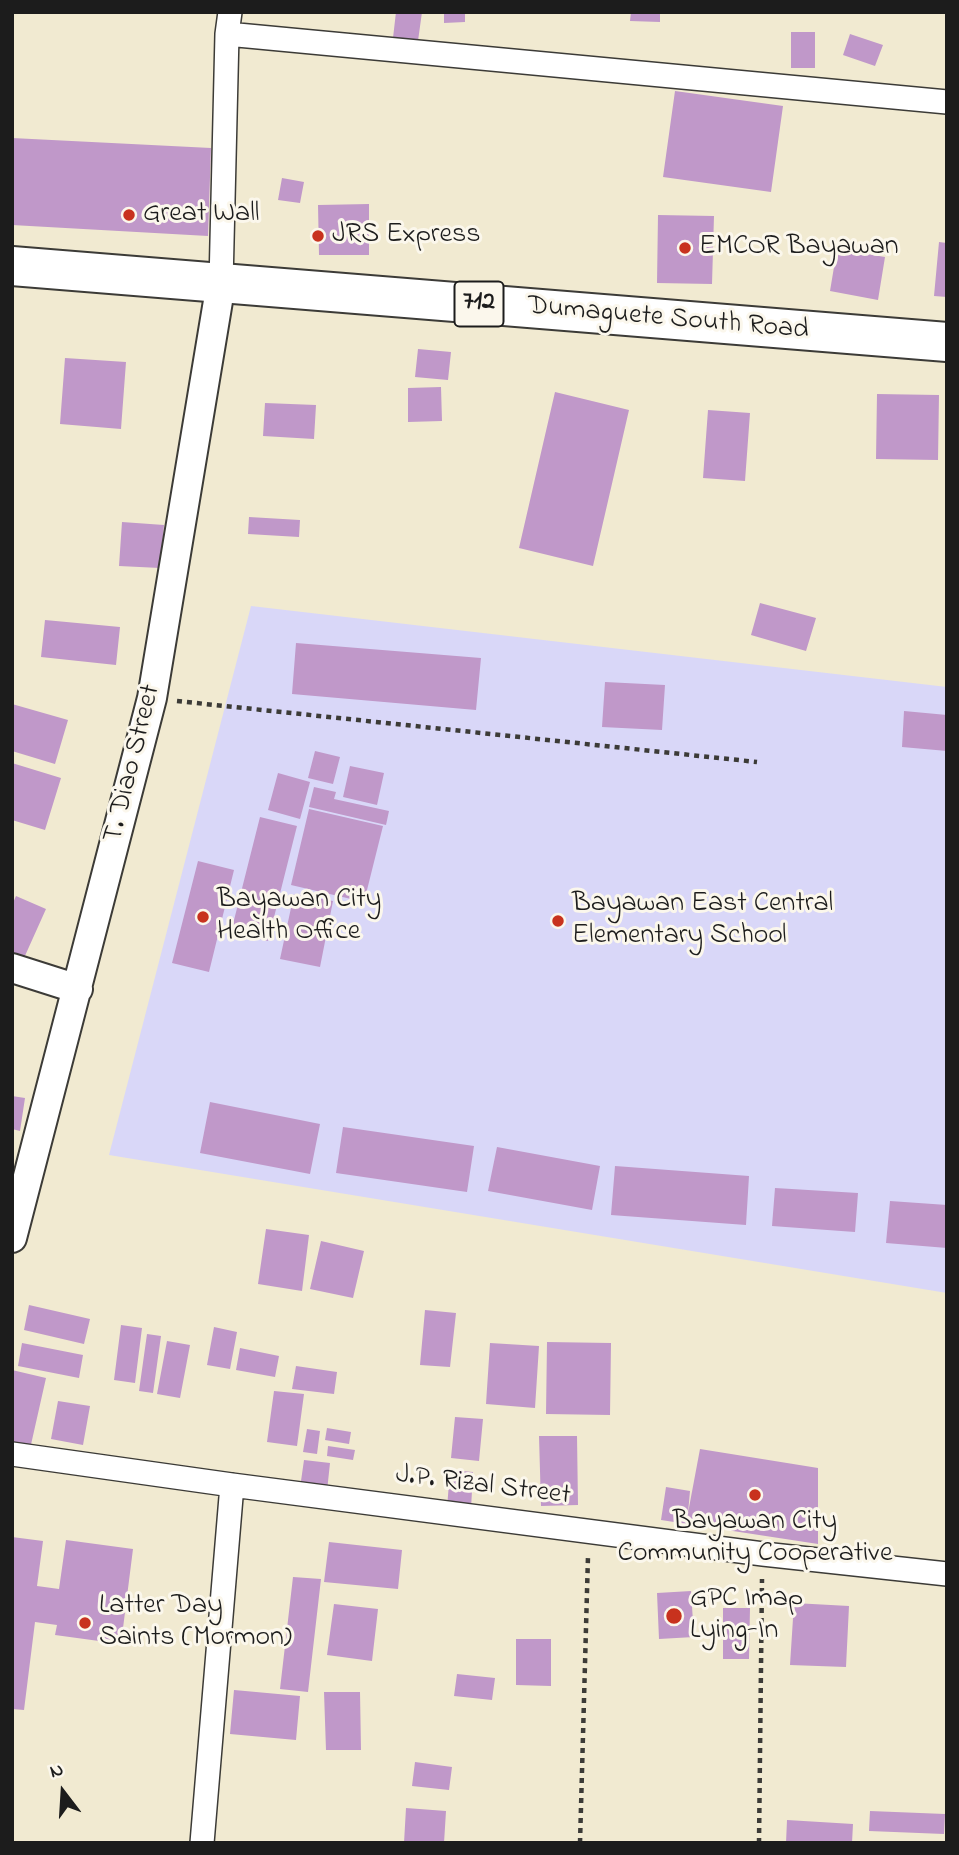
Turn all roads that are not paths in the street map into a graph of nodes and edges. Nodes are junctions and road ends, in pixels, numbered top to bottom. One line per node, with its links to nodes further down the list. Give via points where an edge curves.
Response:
1 (228, 23): 2 (street); 4 (street)
2 (947, 102)
3 (12, 266): 4 (highway, Dumaguete South Road / 712)
4 (221, 283): 5 (highway, Dumaguete South Road / 712); 7 (street, T. Diao Street, via 152,698)
5 (947, 342)
6 (12, 968): 7 (street)
7 (78, 989): 8 (street, T. Diao Street)
8 (12, 1238)
9 (12, 1454): 10 (street, J.P. Rizal Street)
10 (232, 1485): 11 (street, J.P. Rizal Street); 12 (street)
11 (947, 1574)
12 (202, 1843)

